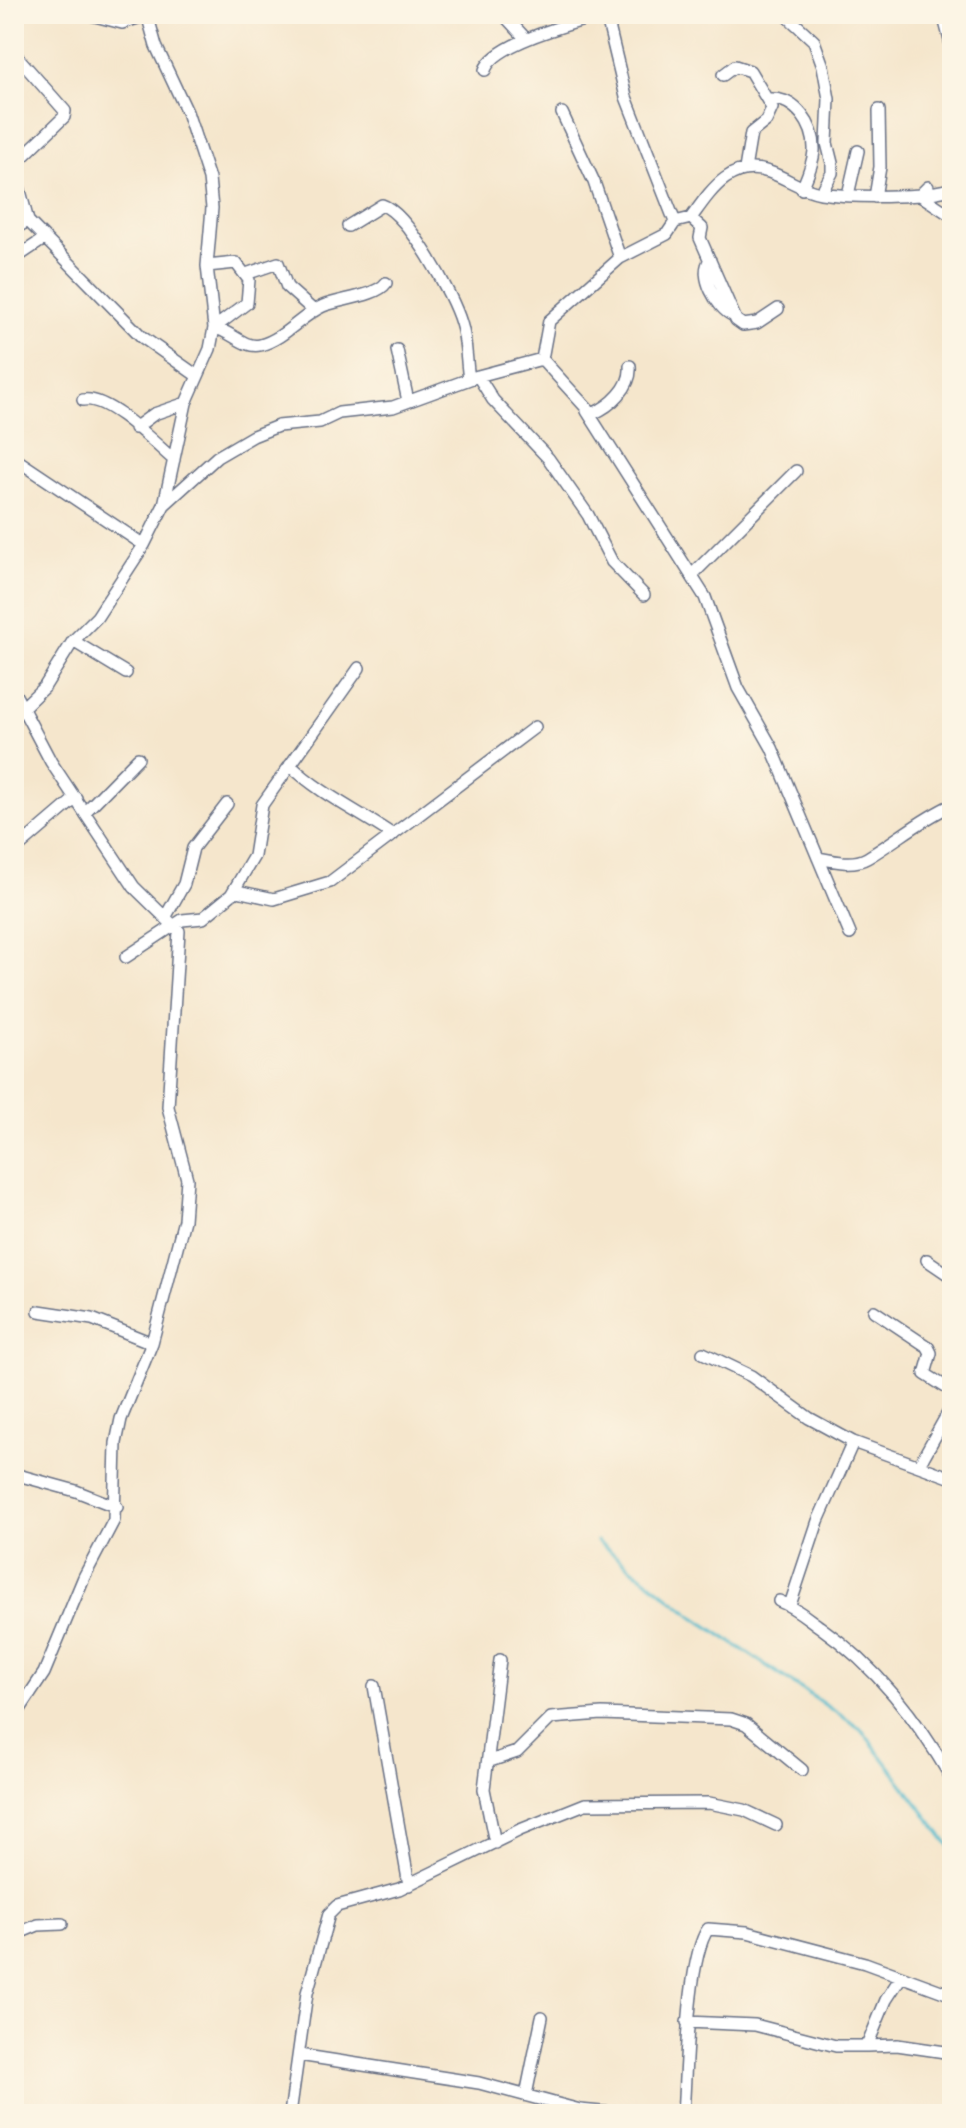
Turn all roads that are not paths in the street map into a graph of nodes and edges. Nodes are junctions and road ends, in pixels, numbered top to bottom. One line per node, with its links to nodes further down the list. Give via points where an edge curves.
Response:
1 (87, 14): 2 (street, via 122,23)
2 (147, 14): 33 (street, via 209,179)
3 (503, 14): 7 (street)
4 (606, 14): 7 (street); 27 (street, via 626,97)
5 (785, 14): 21 (street, via 814,41 823,66 832,173)
6 (943, 14): 8 (street)
7 (526, 39): 10 (street, via 489,60)
8 (952, 48)
9 (14, 53): 16 (street, via 65,111)
10 (485, 70)
11 (723, 75): 12 (street, via 730,67 745,67)
12 (769, 99): 17 (street, via 772,108 766,121 751,133); 18 (street, via 791,104 812,135 814,152)
13 (879, 110): 23 (street)
14 (562, 113): 31 (street, via 594,182)
15 (858, 151): 22 (street)
16 (14, 167): 26 (street)
17 (745, 169): 18 (street, via 768,172); 25 (street, via 725,176)
18 (802, 189): 21 (street)
19 (952, 189): 20 (street)
20 (924, 191): 23 (street); 24 (street)
21 (821, 193): 22 (street)
22 (848, 195): 23 (street)
23 (875, 197)
24 (952, 216)
25 (691, 218): 27 (street); 36 (street, via 702,228 700,238 710,260 706,271 717,304 743,325)
26 (28, 221): 29 (street); 30 (street)
27 (675, 222): 31 (street, via 667,234)
28 (348, 226): 43 (street, via 382,205 403,220 451,296)
29 (14, 229)
30 (44, 239): 32 (street); 42 (street, via 142,337)
31 (620, 258): 40 (street, via 549,321)
32 (14, 259)
33 (207, 266): 34 (street, via 236,263); 38 (street)
34 (246, 274): 37 (street, via 278,263 287,287); 38 (street, via 247,303)
35 (386, 283): 37 (street)
36 (778, 309)
37 (314, 311): 38 (street, via 261,345)
38 (214, 328): 42 (street)
39 (397, 350): 45 (street)
40 (542, 359): 43 (street); 47 (street)
41 (630, 366): 47 (street, via 626,385 612,403 592,414)
42 (196, 375): 46 (street)
43 (474, 377): 45 (street); 55 (street, via 548,458 588,515 612,562)
44 (83, 400): 48 (street, via 101,403)
45 (408, 401): 52 (street, via 339,413 320,422 278,426 253,436 217,457)
46 (186, 403): 48 (street, via 154,414); 50 (street)
47 (587, 411): 54 (street)
48 (135, 428): 50 (street)
49 (14, 458): 53 (street)
50 (174, 460): 52 (street)
51 (796, 471): 54 (street)
52 (164, 505): 53 (street)
53 (144, 545): 56 (street, via 97,617)
54 (692, 575): 71 (street)
55 (644, 595)
56 (73, 641): 58 (street); 60 (street)
57 (359, 668): 64 (street)
58 (126, 673)
59 (14, 692): 60 (street)
60 (25, 707): 61 (street); 65 (street, via 51,762)
61 (14, 716)
62 (535, 727): 69 (street)
63 (138, 758): 68 (street)
64 (290, 765): 69 (street, via 315,790 344,802); 72 (street, via 262,805 254,856)
65 (76, 798): 68 (street); 70 (street)
66 (227, 804): 73 (street, via 193,848 184,884)
67 (952, 805): 71 (street, via 866,859 841,863)
68 (86, 811): 73 (street, via 134,887)
69 (393, 835): 72 (street, via 330,882 274,899 237,891)
70 (14, 851)
71 (818, 858): 75 (street)
72 (231, 895): 74 (street, via 203,918 182,920)
73 (166, 916): 74 (street)
74 (174, 927): 76 (street); 81 (street, via 179,945 168,1107 187,1189 173,1273)
75 (850, 934)
76 (126, 957)
77 (927, 1260): 78 (street)
78 (952, 1277)
79 (39, 1311): 81 (street, via 92,1319)
80 (874, 1311): 83 (street, via 928,1347 925,1374)
81 (152, 1343): 89 (street, via 121,1419)
82 (703, 1353): 85 (street, via 751,1376)
83 (952, 1391)
84 (952, 1406): 86 (street)
85 (853, 1442): 86 (street); 95 (street, via 784,1603 863,1658 916,1721)
86 (919, 1465): 88 (street)
87 (14, 1474): 89 (street)
88 (952, 1478)
89 (117, 1507): 92 (street, via 44,1673)
90 (500, 1660): 93 (street)
91 (374, 1686): 98 (street)
92 (14, 1718)
93 (490, 1761): 94 (street, via 517,1752 551,1718 602,1714 731,1719 746,1724); 97 (street, via 484,1789)
94 (802, 1770)
95 (952, 1779)
96 (776, 1825): 97 (street, via 744,1810 709,1803 600,1802 555,1814)
97 (495, 1843): 98 (street)
98 (409, 1885): 107 (street, via 337,1906 329,1914 307,1993)
99 (62, 1924): 100 (street, via 38,1925)
100 (14, 1935)
101 (901, 1977): 102 (street); 104 (street, via 747,1932 708,1929); 105 (street)
102 (952, 1995)
103 (542, 2017): 108 (street)
104 (687, 2022): 105 (street, via 755,2025 836,2046); 112 (street)
105 (867, 2046): 106 (street)
106 (952, 2053)
107 (299, 2055): 108 (street); 110 (street)
108 (526, 2095): 109 (street)
109 (598, 2113): 111 (street)
110 (290, 2114)
111 (622, 2114)
112 (683, 2114)

